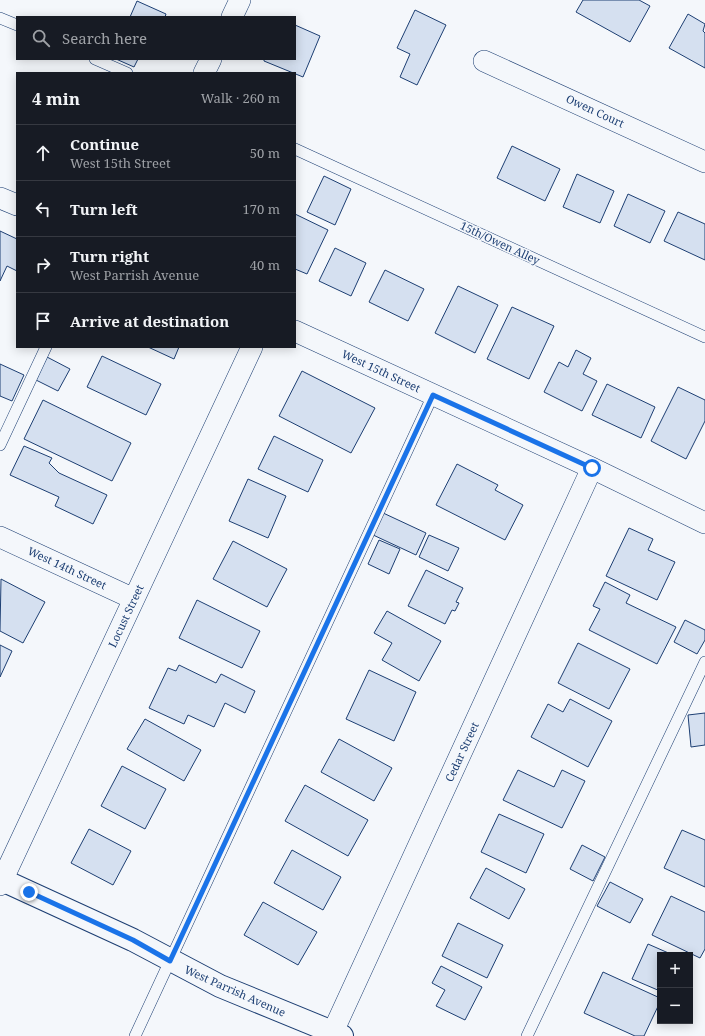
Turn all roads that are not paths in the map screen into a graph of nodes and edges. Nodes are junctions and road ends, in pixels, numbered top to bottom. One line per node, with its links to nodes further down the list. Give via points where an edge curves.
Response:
1 (240, 0): 2 (street)
2 (232, 16)
3 (0, 18): 4 (lane)
4 (16, 25)
5 (97, 60): 8 (lane)
6 (210, 60): 9 (street)
7 (484, 61): 11 (street, Owen Court)
8 (125, 72)
9 (204, 72)
10 (296, 149): 15 (lane, 15th/Owen Alley)
11 (705, 162)
12 (0, 198): 13 (street)
13 (16, 205)
14 (296, 331): 18 (street, West 15th Street)
15 (705, 337)
16 (46, 348): 19 (lane)
17 (252, 348): 23 (street, Locust Street)
18 (433, 395): 20 (street, West 15th Street); 26 (lane)
19 (0, 445)
20 (592, 468): 21 (street, West 15th Street); 27 (street, Cedar Street)
21 (705, 523)
22 (0, 537): 23 (street, West 14th Street)
23 (134, 600): 25 (street, Locust Street)
24 (705, 662): 29 (lane)
25 (1, 881): 26 (main road, West Parrish Avenue, via 133,940)
26 (170, 961): 27 (main road, West Parrish Avenue, via 220,986); 28 (lane)
27 (335, 1035)
28 (135, 1036)
29 (528, 1036)

